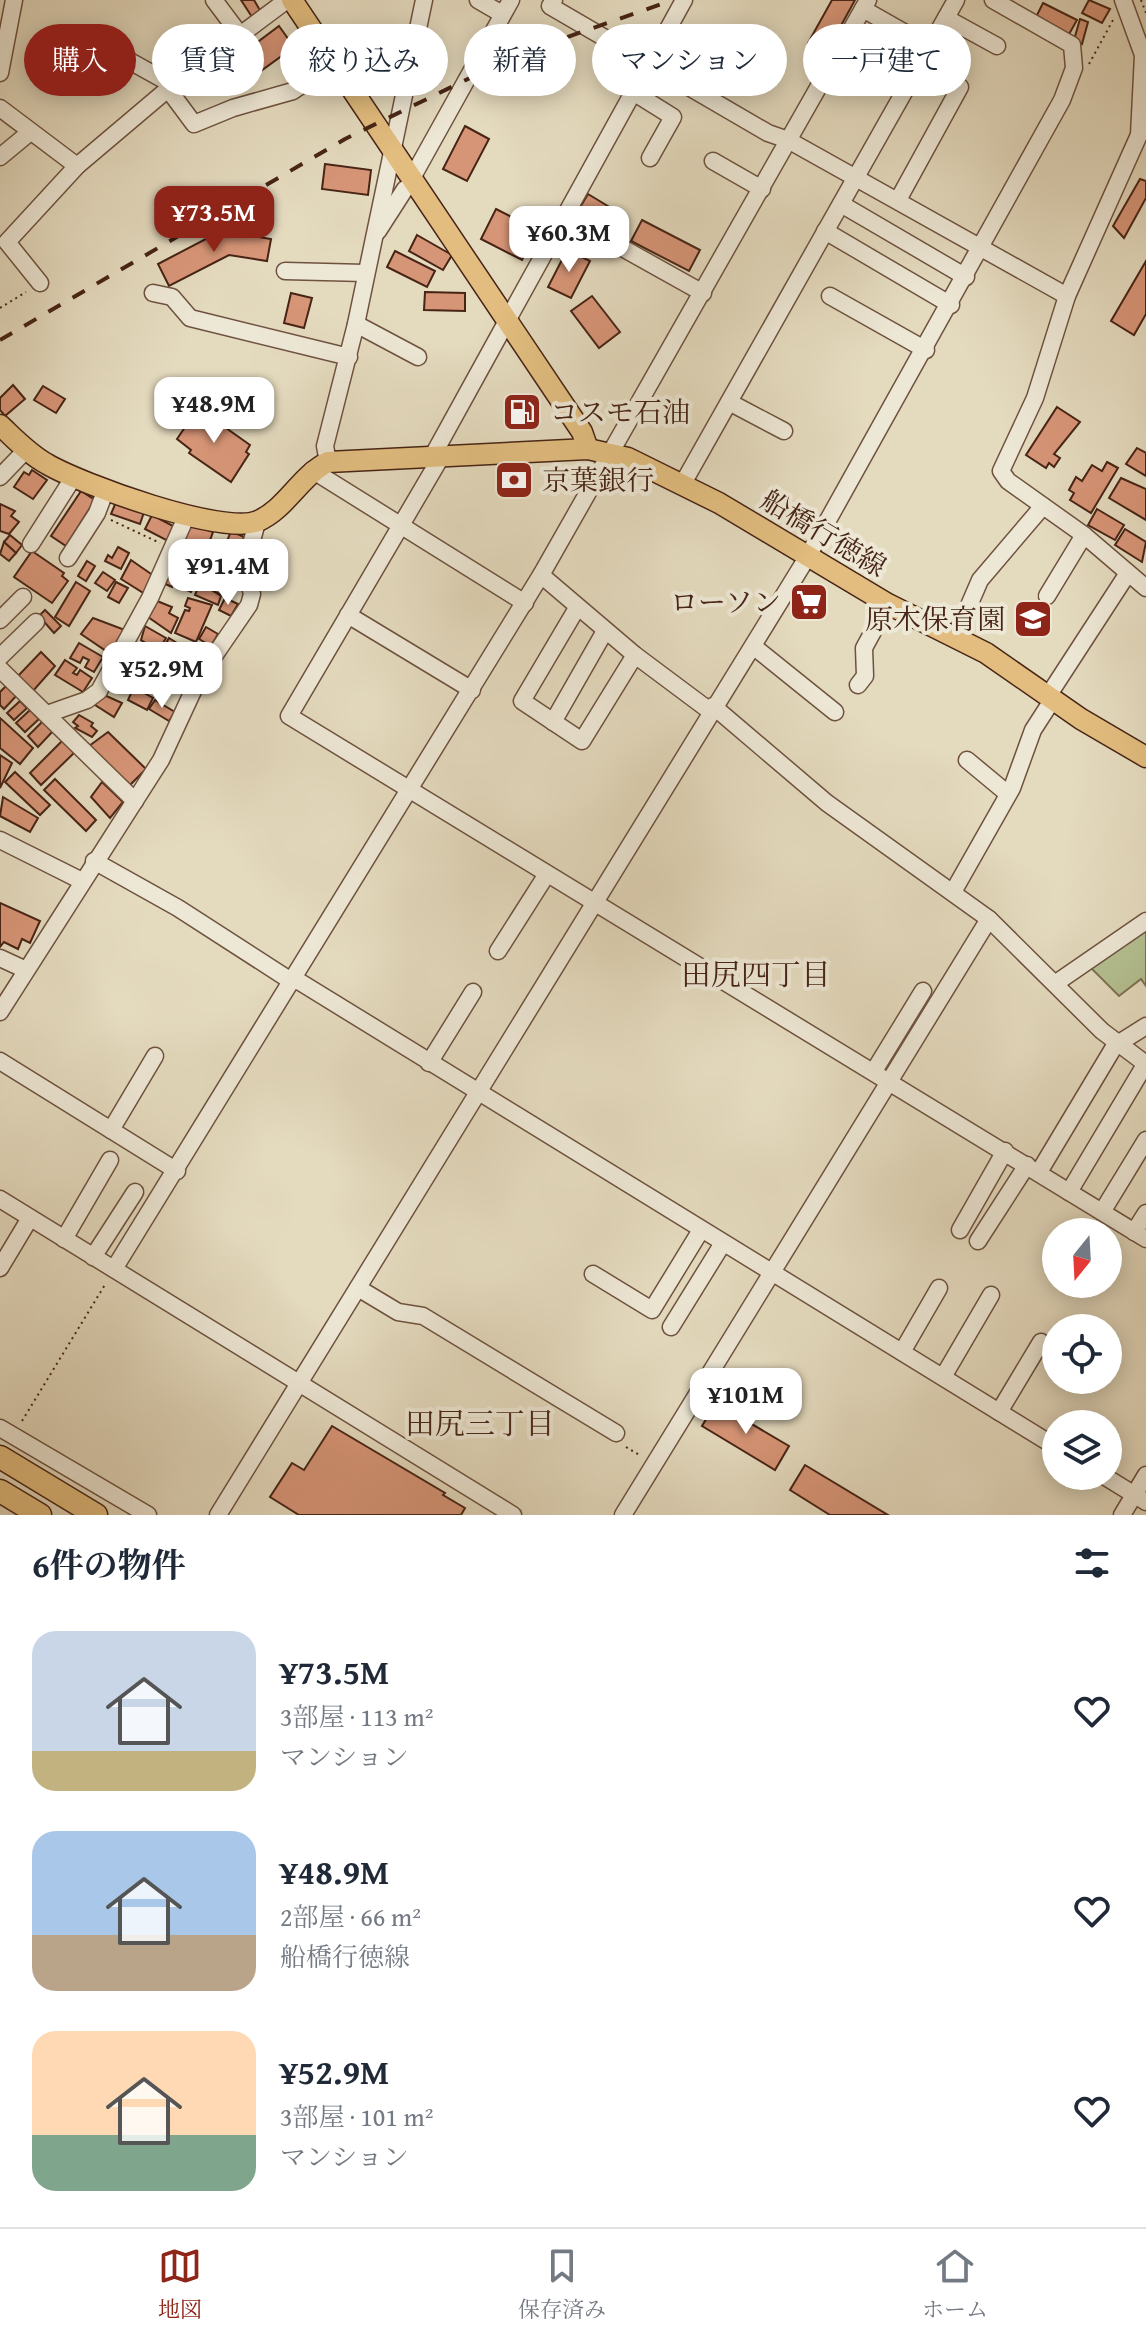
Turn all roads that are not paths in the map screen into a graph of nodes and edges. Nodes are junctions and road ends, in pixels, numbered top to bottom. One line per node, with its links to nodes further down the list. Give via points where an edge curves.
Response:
1 (14, 0): 22 (street)
2 (214, 0): 14 (street)
3 (290, 0): 15 (street); 16 (main road)
4 (424, 0): 37 (street)
5 (478, 0): 12 (street)
6 (684, 0): 17 (street)
7 (956, 0): 13 (street)
8 (993, 0): 50 (street, via 1072,45 1076,54 1062,100)
9 (548, 2): 20 (street)
10 (866, 4): 18 (street); 36 (street)
11 (1126, 6): 23 (street, via 1143,55)
12 (506, 7): 43 (street)
13 (946, 18): 19 (street); 21 (street)
14 (232, 24)
15 (257, 24)
16 (307, 24)
17 (670, 24)
18 (893, 24)
19 (943, 24)
20 (592, 29)
21 (997, 46)
22 (0, 73)
23 (1145, 88): 33 (street)
24 (280, 95): 26 (street, via 194,124)
25 (159, 96): 41 (street)
26 (176, 96)
27 (356, 96): 37 (main road)
28 (631, 96): 60 (street)
29 (639, 96): 39 (street, via 673,117)
30 (704, 96): 36 (street)
31 (902, 96): 42 (street)
32 (955, 96): 45 (street)
33 (1144, 107): 58 (street, via 1133,154)
34 (0, 108): 35 (street)
35 (29, 133): 38 (street); 41 (street)
36 (788, 140): 42 (street); 44 (street)
37 (391, 150): 43 (main road); 48 (street)
38 (0, 157)
39 (650, 158)
40 (713, 161): 44 (street)
41 (77, 166): 54 (street, via 7,242)
42 (854, 176): 45 (street); 46 (street)
43 (409, 184): 48 (street); 60 (main road)
44 (762, 189): 56 (street)
45 (898, 200): 50 (street)
46 (841, 204): 47 (street); 53 (street)
47 (825, 231): 59 (street); 65 (street)
48 (372, 241): 52 (street)
49 (610, 241): 56 (street)
50 (981, 246): 53 (street); 58 (street)
51 (285, 271): 52 (street)
52 (365, 273): 61 (street)
53 (966, 277): 59 (street)
54 (40, 283)
55 (153, 293): 63 (street, via 172,297 190,318)
56 (703, 293): 70 (street)
57 (830, 296): 62 (street)
58 (1067, 296): 77 (street, via 1035,398 1001,471)
59 (951, 305): 62 (street)
60 (506, 319): 68 (main road); 71 (street)
61 (356, 324): 63 (street); 64 (street)
62 (926, 350): 83 (street)
63 (349, 357): 72 (street)
64 (418, 357)
65 (729, 402): 67 (street); 75 (street)
66 (0, 425): 69 (main road)
67 (784, 431)
68 (588, 449): 70 (main road, 船橋行徳線); 71 (main road, 船橋行徳線)
69 (26, 450): 73 (street); 74 (main road)
70 (612, 453): 75 (main road, 船橋行徳線); 86 (street)
71 (436, 457): 72 (main road, 船橋行徳線); 80 (street)
72 (320, 466): 79 (main road); 80 (street)
73 (0, 477)
74 (73, 478): 76 (main road); 82 (street)
75 (682, 485): 83 (main road, 船橋行徳線)
76 (106, 489): 78 (main road); 84 (street)
77 (1043, 506): 81 (street); 97 (street, via 980,580)
78 (187, 515): 79 (main road); 107 (street, via 99,691)
79 (257, 522): 113 (street, via 245,567 252,594 249,605 199,678 161,760)
80 (399, 527): 90 (street); 93 (street)
81 (1084, 535): 85 (street); 88 (street)
82 (31, 544)
83 (808, 556): 91 (main road, 船橋行徳線); 98 (street)
84 (68, 558)
85 (1128, 573): 87 (street); 104 (street)
86 (541, 575): 90 (street); 92 (street)
87 (1146, 588)
88 (1047, 596)
89 (23, 597): 94 (street)
90 (525, 603): 103 (street)
91 (888, 604): 97 (main road, 船橋行徳線); 102 (street, via 864,648 865,676)
92 (577, 608): 96 (street); 108 (street, via 522,701)
93 (348, 615): 103 (street); 111 (street, via 289,716)
94 (0, 620)
95 (36, 622): 100 (street)
96 (605, 631): 99 (street); 108 (street)
97 (955, 638): 104 (main road, 船橋行徳線)
98 (753, 646): 105 (street); 106 (street)
99 (635, 655): 105 (street); 108 (street, via 582,741)
100 (0, 657)
101 (0, 669): 107 (street)
102 (858, 685)
103 (472, 690): 111 (street)
104 (1050, 698): 109 (main road, 船橋行徳線); 112 (street)
105 (711, 709): 118 (street, via 827,803); 119 (street)
106 (835, 712)
107 (47, 714): 113 (street)
108 (553, 722)
109 (1146, 757)
110 (967, 760): 112 (street)
111 (410, 788): 116 (street); 125 (street)
112 (1008, 794): 118 (street)
113 (135, 801): 115 (street)
114 (0, 840): 117 (street)
115 (94, 861): 117 (street); 125 (street)
116 (547, 874): 119 (street); 122 (street)
117 (82, 881): 124 (street)
118 (953, 892): 120 (street)
119 (594, 902): 136 (street); 138 (street)
120 (989, 919): 126 (street); 137 (street)
121 (1146, 921): 126 (street)
122 (498, 951)
123 (0, 958): 124 (street)
124 (26, 970): 129 (street)
125 (295, 980): 134 (street); 144 (street)
126 (1056, 983): 131 (street)
127 (923, 991): 136 (street)
128 (473, 992): 134 (street)
129 (0, 1012)
130 (1146, 1026): 131 (street)
131 (1118, 1042): 135 (street); 143 (street)
132 (155, 1056): 139 (street)
133 (0, 1061): 139 (street)
134 (429, 1063): 138 (street)
135 (1146, 1063): 146 (street)
136 (874, 1071): 137 (street)
137 (889, 1081): 141 (street); 161 (street)
138 (477, 1092): 151 (street); 162 (street)
139 (111, 1130): 144 (street)
140 (1146, 1140): 148 (street)
141 (1005, 1151): 143 (street); 152 (street)
142 (110, 1160): 154 (street)
143 (1033, 1168): 146 (street); 155 (street)
144 (177, 1171): 159 (street)
145 (135, 1192): 157 (street)
146 (1069, 1192): 148 (street)
147 (0, 1199): 150 (street)
148 (1102, 1212): 153 (street)
149 (1146, 1213): 153 (street)
150 (30, 1218): 154 (street); 158 (street)
151 (701, 1230): 156 (street); 160 (street, via 652,1310)
152 (960, 1230)
153 (1140, 1235)
154 (64, 1239): 157 (street)
155 (978, 1241)
156 (723, 1243): 161 (street); 165 (street)
157 (93, 1262): 159 (street)
158 (0, 1268)
159 (112, 1273): 169 (street)
160 (593, 1274)
161 (773, 1275): 167 (street); 184 (street)
162 (358, 1288): 169 (street); 172 (street, via 398,1312 423,1316)
163 (939, 1288): 167 (street)
164 (991, 1295): 168 (street)
165 (671, 1327)
166 (1041, 1342): 170 (street)
167 (902, 1352): 168 (street)
168 (943, 1377): 170 (street)
169 (300, 1384): 182 (street); 183 (street)
170 (999, 1412): 173 (street)
171 (7, 1432): 181 (street)
172 (616, 1433)
173 (1042, 1438)
174 (0, 1457): 180 (highway)
175 (1146, 1475): 178 (street)
176 (1122, 1487): 178 (street)
177 (0, 1491): 179 (highway)
178 (1140, 1498): 185 (street)
179 (40, 1515)
180 (96, 1515)
181 (148, 1515)
182 (218, 1515)
183 (513, 1515)
184 (623, 1515)
185 (1122, 1515)

